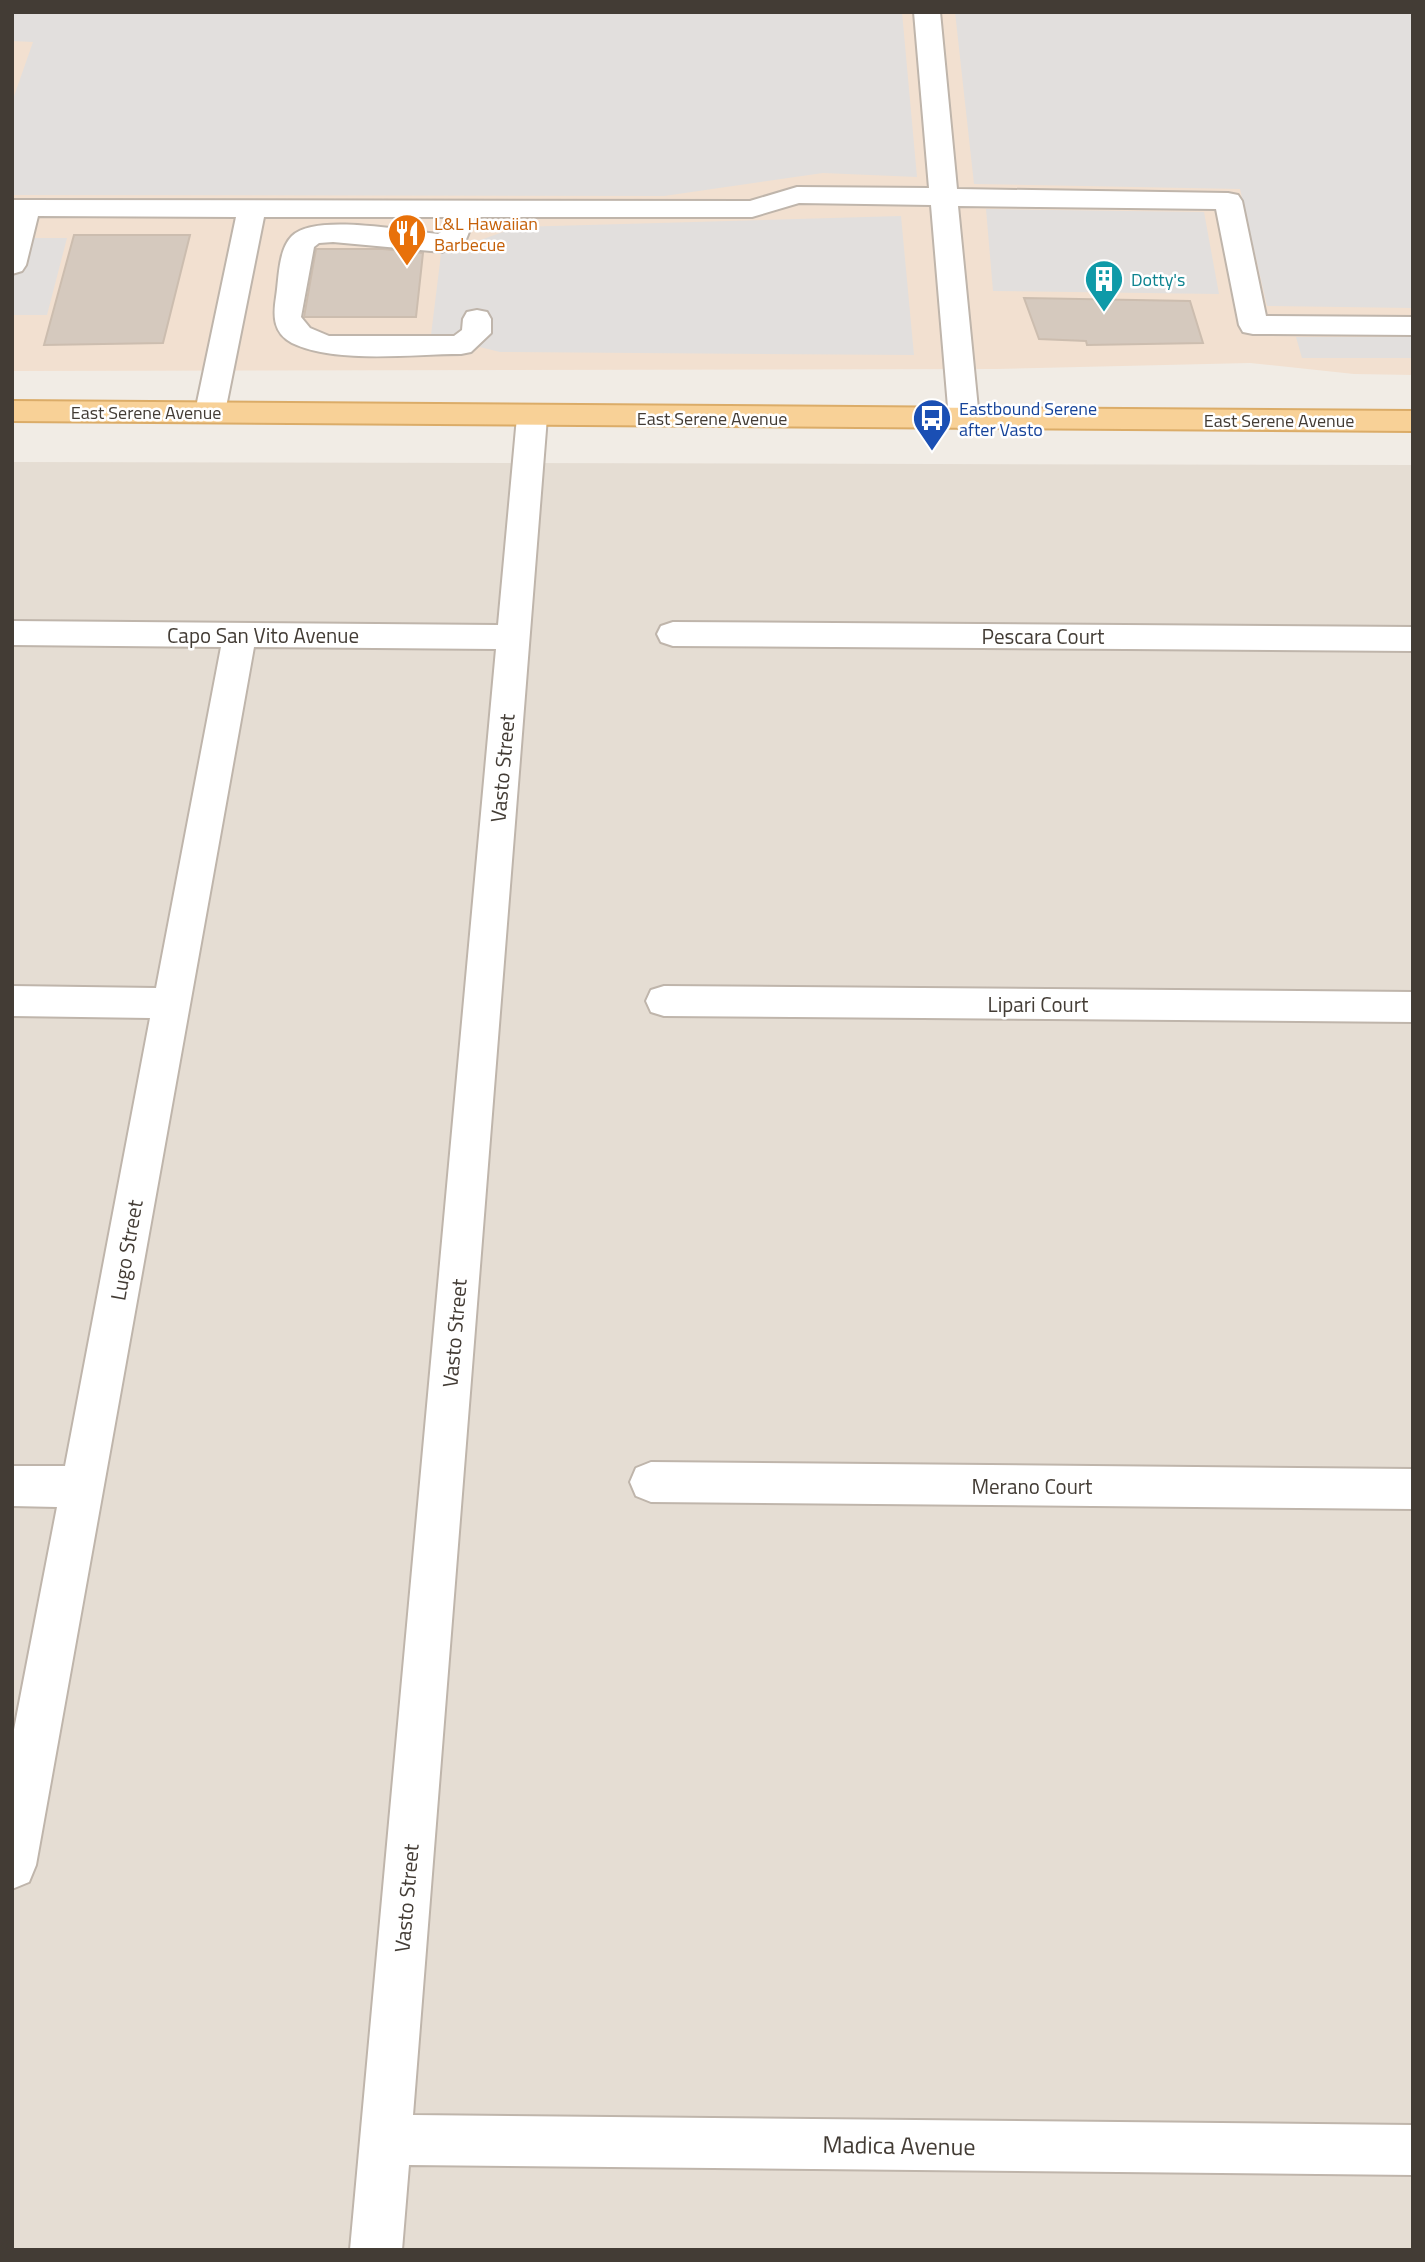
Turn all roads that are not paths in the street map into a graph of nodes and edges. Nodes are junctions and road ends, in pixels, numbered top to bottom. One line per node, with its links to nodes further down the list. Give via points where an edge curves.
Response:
1 (927, 12): 2 (street)
2 (944, 197): 4 (street, via 797,195 752,209); 8 (street, via 1228,201 1253,325); 12 (street)
3 (252, 207): 4 (street); 5 (street); 10 (street)
4 (465, 207): 7 (street, via 455,236 442,243 311,235 297,254 287,317 291,327 326,345 461,345 476,333)
5 (19, 208): 6 (street)
6 (12, 265)
7 (477, 319)
8 (1413, 326)
9 (12, 411): 10 (main road, East Serene Avenue)
10 (210, 412): 11 (main road, East Serene Avenue)
11 (532, 417): 12 (main road, East Serene Avenue); 17 (street, Vasto Street)
12 (964, 419): 13 (main road, East Serene Avenue)
13 (1413, 421)
14 (12, 633): 16 (street, Capo San Vito Avenue)
15 (673, 634): 18 (street, Pescara Court)
16 (240, 635): 17 (street, Capo San Vito Avenue); 21 (street, Lugo Street)
17 (513, 637): 28 (street, Vasto Street)
18 (1413, 639)
19 (664, 1001): 22 (street, Lipari Court)
20 (12, 1002): 21 (street)
21 (171, 1003): 25 (street, Lugo Street)
22 (1413, 1007)
23 (651, 1482): 26 (street, Merano Court)
24 (12, 1486): 25 (street)
25 (82, 1487): 27 (street, Lugo Street)
26 (1413, 1489)
27 (12, 1865)
28 (385, 2140): 29 (street, Madica Avenue); 30 (street, Vasto Street)
29 (1413, 2150)
30 (376, 2250)

